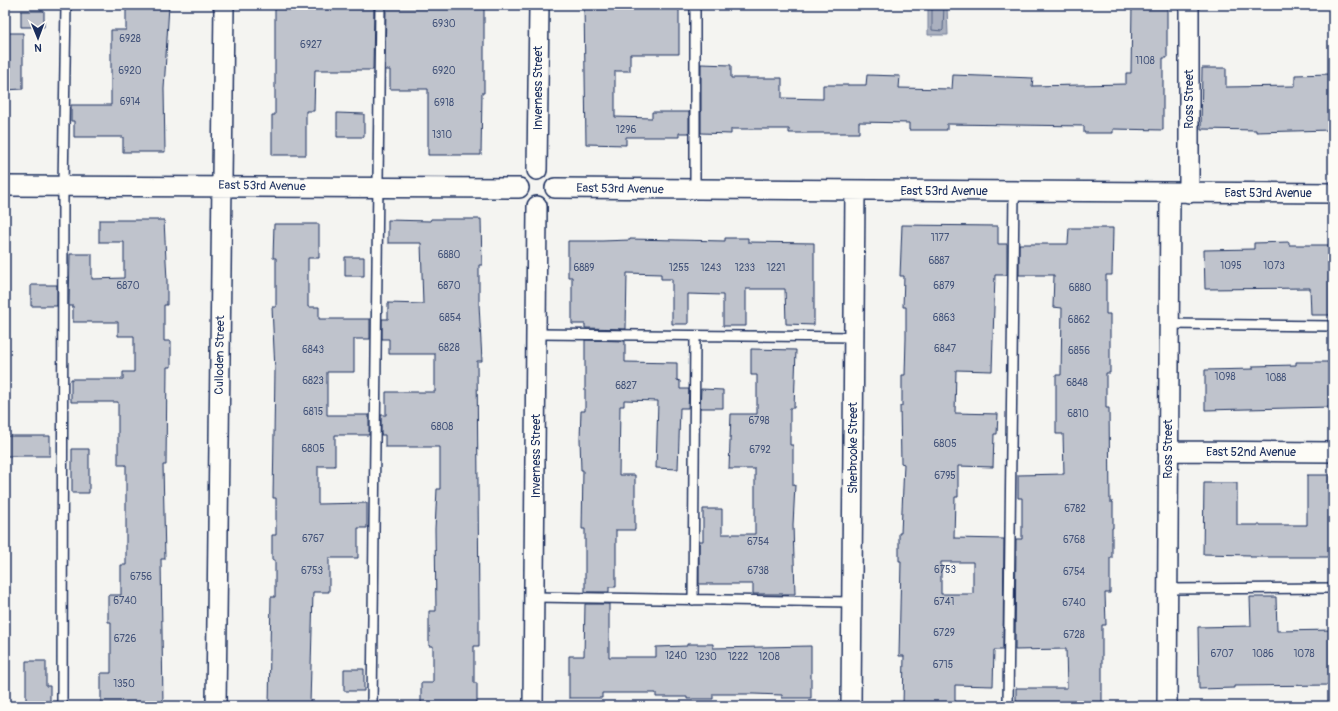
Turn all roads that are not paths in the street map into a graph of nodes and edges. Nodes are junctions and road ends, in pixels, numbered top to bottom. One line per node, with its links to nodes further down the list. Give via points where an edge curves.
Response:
1 (66, 5): 9 (lane)
2 (224, 5): 10 (street, Culloden Street)
3 (380, 5): 11 (lane)
4 (539, 5): 7 (street, Inverness Street)
5 (695, 5): 14 (lane)
6 (1189, 5): 18 (street, Ross Street)
7 (537, 170): 12 (street, via 523,177); 13 (street, via 551,178)
8 (5, 186): 9 (street, East 53rd Avenue)
9 (63, 186): 10 (street, East 53rd Avenue); 33 (lane)
10 (222, 186): 11 (street, East 53rd Avenue); 34 (street, Culloden Street)
11 (379, 188): 12 (street, East 53rd Avenue); 35 (lane)
12 (519, 188): 20 (street, via 526,202)
13 (555, 188): 14 (street, East 53rd Avenue); 20 (street, via 548,202)
14 (695, 190): 15 (street, East 53rd Avenue)
15 (855, 190): 16 (street, East 53rd Avenue); 25 (street, Sherbrooke Street)
16 (1014, 191): 17 (street, East 53rd Avenue); 38 (lane)
17 (1170, 193): 18 (street, East 53rd Avenue); 21 (street, Ross Street)
18 (1189, 193): 19 (street, East 53rd Avenue)
19 (1333, 193)
20 (537, 206): 23 (street, Inverness Street)
21 (1169, 324): 22 (lane); 26 (street, Ross Street)
22 (1333, 326)
23 (537, 334): 24 (lane); 30 (street, Inverness Street)
24 (695, 336): 25 (lane); 31 (lane)
25 (854, 337): 32 (street, Sherbrooke Street)
26 (1168, 452): 27 (street, East 52nd Avenue); 29 (street, Ross Street)
27 (1333, 452)
28 (1333, 588): 29 (lane)
29 (1168, 589): 39 (street, Ross Street)
30 (535, 597): 31 (lane); 36 (street, Inverness Street)
31 (693, 600): 32 (lane)
32 (852, 602): 37 (street, Sherbrooke Street)
33 (62, 706)
34 (216, 706)
35 (372, 706)
36 (533, 706)
37 (851, 706)
38 (1008, 706)
39 (1167, 706)

